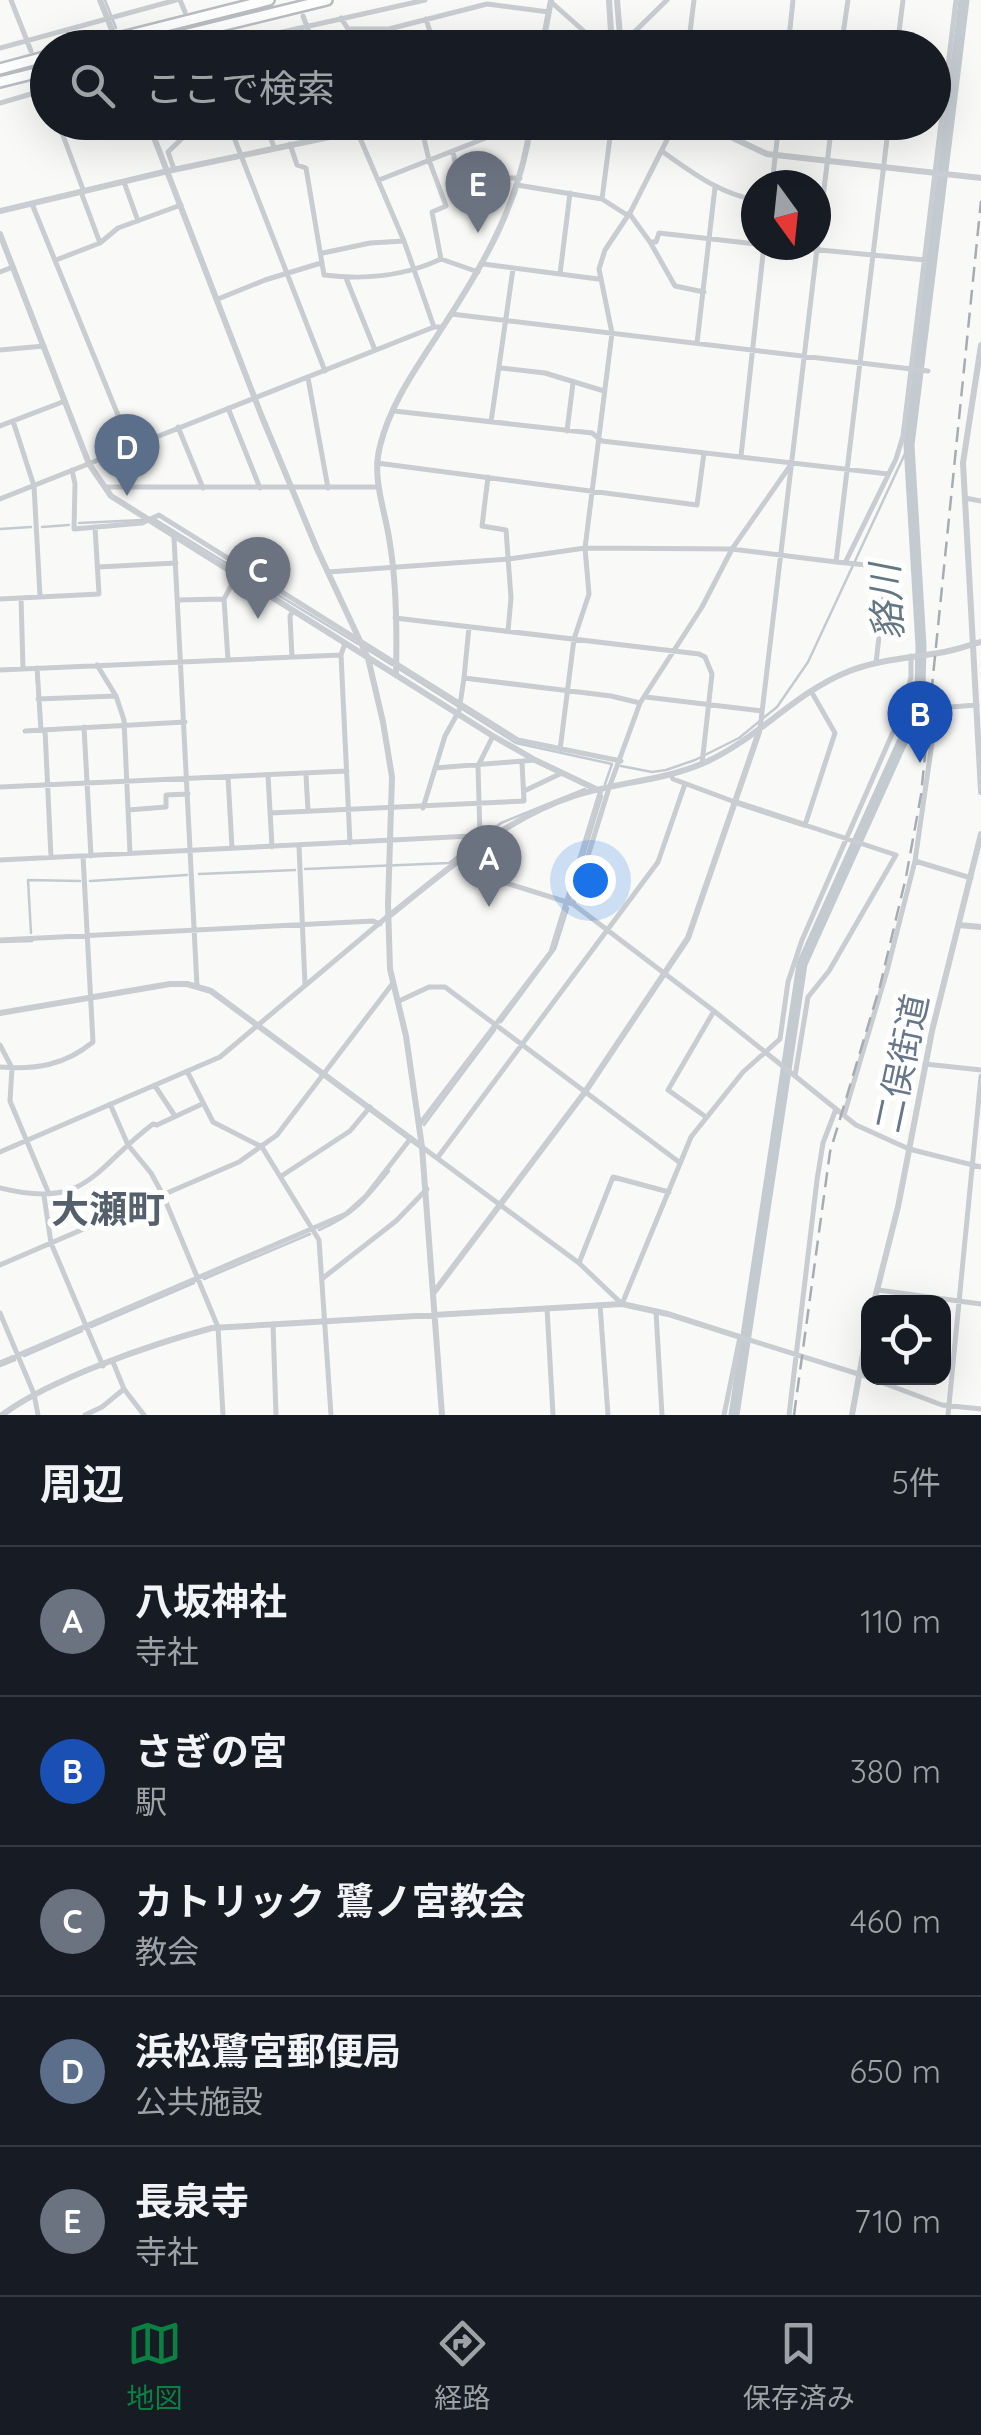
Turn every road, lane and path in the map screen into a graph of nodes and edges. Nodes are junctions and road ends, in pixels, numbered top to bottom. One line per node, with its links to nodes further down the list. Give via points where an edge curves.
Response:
1 (10, 0): 43 (street)
2 (100, 0): 20 (street)
3 (178, 0): 17 (street); 20 (street)
4 (269, 0): 27 (highway)
5 (326, 0): 28 (highway)
6 (425, 0): 21 (street)
7 (609, 0): 35 (street)
8 (617, 0): 36 (street)
9 (667, 0): 37 (street)
10 (694, 0): 38 (street)
11 (793, 0): 39 (street)
12 (848, 0): 40 (street)
13 (903, 0): 41 (street)
14 (956, 0): 44 (street)
15 (551, 1): 18 (street); 34 (street)
16 (487, 2): 18 (street); 22 (street)
17 (185, 12)
18 (549, 12): 33 (street)
19 (304, 16): 23 (street)
20 (112, 18): 25 (street); 26 (street)
21 (341, 18): 23 (street); 24 (street, via 348,30)
22 (426, 20): 24 (street); 32 (street)
23 (302, 26): 29 (street); 30 (street); 31 (street)
24 (390, 29)
25 (67, 30)
26 (112, 30)
27 (150, 30)
28 (204, 30)
29 (289, 30)
30 (297, 30)
31 (304, 30)
32 (429, 30)
33 (546, 30)
34 (583, 30)
35 (615, 30)
36 (618, 30)
37 (635, 30)
38 (690, 30)
39 (790, 30)
40 (844, 30)
41 (899, 30)
42 (30, 40): 43 (street)
43 (26, 41): 45 (street); 46 (street)
44 (951, 46)
45 (0, 48)
46 (30, 51)
47 (30, 61): 48 (highway)
48 (0, 69)
49 (30, 74): 50 (highway)
50 (0, 82)
51 (30, 95): 52 (street)
52 (0, 102)
53 (64, 140): 88 (street)
54 (157, 140): 79 (street)
55 (180, 140): 79 (street, via 168,152)
56 (235, 140): 74 (street)
57 (271, 140): 71 (street)
58 (311, 140): 70 (street)
59 (356, 140): 84 (street)
60 (424, 140): 76 (street)
61 (482, 140): 72 (street)
62 (526, 140): 86 (street)
63 (610, 140): 91 (street)
64 (668, 140): 73 (street)
65 (740, 140): 75 (street)
66 (776, 140): 75 (street)
67 (830, 140): 77 (street)
68 (887, 140): 78 (street)
69 (940, 140): 82 (street)
70 (290, 144): 71 (street); 104 (street, via 297,165 306,168)
71 (274, 147): 74 (street)
72 (453, 151): 76 (street); 86 (street, via 459,186 502,178)
73 (663, 152): 87 (street); 95 (street)
74 (241, 154): 79 (street); 117 (street)
75 (774, 155): 77 (street); 80 (street)
76 (429, 160): 84 (street); 106 (street, via 446,206 432,212)
77 (827, 162): 78 (street); 81 (street)
78 (883, 169): 82 (street); 105 (street)
79 (171, 170): 85 (street); 93 (street)
80 (773, 170)
81 (826, 170)
82 (936, 174): 83 (street); 110 (street)
83 (981, 178)
84 (379, 180): 99 (street)
85 (124, 182): 88 (street); 96 (street)
86 (518, 182): 89 (street); 113 (street)
87 (715, 188): 90 (street); 98 (street)
88 (82, 192): 92 (street); 102 (street)
89 (570, 193): 91 (street); 118 (street)
90 (741, 197)
91 (602, 199): 95 (street)
92 (32, 204): 94 (street); 107 (street)
93 (181, 205): 96 (street); 122 (street)
94 (0, 212)
95 (628, 214): 100 (street); 120 (street, via 605,250)
96 (138, 221): 102 (street)
97 (0, 234): 112 (street)
98 (711, 238): 100 (street, via 658,233); 101 (street); 121 (street)
99 (404, 241): 104 (street); 115 (street)
100 (650, 242): 121 (street, via 676,288)
101 (741, 242)
102 (100, 243): 107 (street)
103 (831, 252): 105 (street)
104 (323, 253): 111 (street)
105 (872, 255): 110 (street); 134 (street)
106 (441, 259): 113 (street); 115 (street)
107 (56, 260): 154 (street)
108 (764, 260): 131 (street)
109 (816, 260): 133 (street)
110 (925, 260): 136 (street)
111 (322, 263): 117 (street); 119 (street, via 324,275)
112 (13, 267): 116 (street); 129 (street)
113 (480, 268): 114 (street); 123 (street)
114 (513, 269): 118 (street); 124 (street)
115 (415, 271): 119 (street); 125 (street)
116 (0, 272)
117 (286, 273): 122 (street); 137 (street)
118 (560, 274): 120 (street)
119 (346, 278): 132 (street)
120 (598, 279): 126 (street)
121 (704, 292): 127 (street)
122 (218, 299): 142 (street)
123 (451, 314): 124 (street); 125 (street)
124 (508, 321): 126 (street); 135 (street)
125 (439, 327): 132 (street); 147 (street)
126 (612, 333): 127 (street); 141 (street)
127 (697, 343): 131 (street)
128 (981, 345): 144 (street)
129 (44, 346): 130 (street); 143 (street)
130 (0, 350)
131 (751, 350): 133 (street); 156 (street)
132 (375, 351): 137 (street)
133 (804, 356): 134 (street); 157 (street)
134 (860, 363): 136 (street); 160 (street)
135 (501, 368): 140 (street); 149 (street)
136 (912, 369): 138 (street); 162 (street, via 903,436)
137 (325, 371): 139 (street)
138 (928, 371)
139 (308, 378): 142 (street); 169 (street)
140 (573, 382): 141 (street); 152 (street)
141 (604, 391): 153 (street)
142 (255, 398): 145 (street); 170 (street)
143 (65, 401): 148 (street); 159 (street)
144 (972, 404): 146 (street); 173 (street)
145 (228, 408): 151 (street); 168 (street)
146 (981, 408)
147 (394, 410): 149 (street); 158 (street)
148 (13, 422): 150 (street); 164 (street)
149 (491, 422): 152 (street)
150 (0, 426)
151 (178, 427): 154 (street); 167 (street)
152 (567, 431): 153 (street)
153 (598, 437): 155 (street); 171 (street)
154 (131, 447): 159 (street)
155 (704, 453): 156 (street); 171 (street, via 697,505)
156 (742, 456): 157 (street)
157 (792, 462): 160 (street); 179 (street); 180 (street)
158 (377, 463): 163 (street); 166 (street)
159 (89, 464): 161 (street); 165 (street)
160 (846, 468): 162 (street); 182 (street)
161 (72, 470): 164 (street); 176 (street, via 74,529)
162 (888, 474): 183 (street)
163 (488, 477): 171 (street); 181 (street, via 482,526 506,530)
164 (34, 486): 172 (street); 189 (street)
165 (102, 486): 167 (street); 175 (street)
166 (379, 487): 169 (street); 186 (street)
167 (203, 488): 168 (street)
168 (260, 488): 170 (street)
169 (328, 488): 170 (street)
170 (292, 489): 187 (street)
171 (592, 490): 178 (street)
172 (0, 498)
173 (965, 498): 174 (street); 195 (street)
174 (981, 501)
175 (147, 521): 176 (street); 177 (street); 202 (street, via 159,515)
176 (95, 527): 185 (street)
177 (174, 538): 184 (street); 188 (street)
178 (585, 548): 179 (street); 181 (street); 200 (street, via 589,594)
179 (732, 550): 180 (street); 204 (street)
180 (782, 555): 182 (street); 226 (street)
181 (510, 558): 186 (street); 199 (street)
182 (836, 562): 183 (street)
183 (848, 562): 211 (street, via 886,567)
184 (176, 563): 185 (street); 193 (street)
185 (98, 568): 189 (street, via 99,594)
186 (391, 568): 187 (street); 197 (street)
187 (328, 572): 202 (street)
188 (236, 575): 192 (street); 196 (street)
189 (40, 596): 191 (street)
190 (0, 598): 191 (street)
191 (21, 598): 213 (street)
192 (224, 599): 193 (street); 209 (street)
193 (178, 600): 210 (street)
194 (981, 601): 195 (street)
195 (970, 602): 203 (street)
196 (294, 610): 201 (street); 208 (street)
197 (395, 618): 198 (street); 215 (street)
198 (469, 627): 199 (street); 217 (street)
199 (508, 631): 200 (street)
200 (574, 639): 204 (street); 218 (street)
201 (345, 643): 205 (street); 206 (street)
202 (361, 643): 206 (street); 215 (street)
203 (978, 643): 207 (street); 224 (street)
204 (673, 652): 222 (street); 223 (street, via 704,657 712,674)
205 (341, 655): 208 (street); 241 (street)
206 (367, 655): 215 (street); 259 (street, via 390,752)
207 (913, 656): 211 (street); 267 (street, via 904,706)
208 (292, 658): 209 (street)
209 (228, 660): 210 (street)
210 (181, 662): 212 (street); 227 (street)
211 (876, 662): 219 (street)
212 (97, 665): 214 (street); 220 (street)
213 (24, 668): 214 (street); 216 (street)
214 (37, 668): 221 (street)
215 (396, 669): 225 (street)
216 (0, 670)
217 (464, 678): 218 (street); 225 (street)
218 (567, 691): 222 (street); 234 (street)
219 (811, 691): 230 (street); 265 (street, via 835,733)
220 (116, 696): 221 (street); 228 (street)
221 (38, 699): 231 (street)
222 (642, 700): 223 (street); 238 (street)
223 (709, 705): 226 (street); 235 (street)
224 (977, 705): 255 (street); 280 (street, via 936,708)
225 (460, 708): 233 (street); 234 (street, via 518,740); 240 (street)
226 (762, 713): 230 (street)
227 (185, 722): 228 (street); 247 (street)
228 (124, 725): 229 (street); 248 (street)
229 (84, 727): 231 (street); 249 (street)
230 (760, 727): 235 (street, via 727,752); 257 (street)
231 (43, 730): 232 (street); 251 (street)
232 (25, 731)
233 (493, 736): 236 (street); 239 (street)
234 (560, 750): 238 (street)
235 (702, 758): 245 (street)
236 (535, 760): 237 (street); 243 (street)
237 (522, 763): 239 (street); 254 (street)
238 (620, 764): 253 (street)
239 (478, 766): 240 (street); 258 (street)
240 (434, 768): 260 (street)
241 (346, 772): 242 (street); 261 (street)
242 (306, 773): 244 (street); 263 (street)
243 (562, 773): 253 (street); 254 (street)
244 (268, 775): 246 (street); 264 (street)
245 (670, 775): 250 (street); 253 (street)
246 (228, 777): 247 (street); 273 (street)
247 (188, 780): 248 (street); 256 (street)
248 (127, 782): 249 (street); 262 (street)
249 (86, 784): 251 (street); 277 (street)
250 (685, 784): 257 (street); 289 (street, via 658,862)
251 (48, 786): 252 (street); 278 (street)
252 (0, 787)
253 (603, 789): 268 (street); 282 (street)
254 (524, 791): 258 (street, via 524,801)
255 (981, 792)
256 (189, 794): 262 (street, via 166,794 166,808); 274 (street)
257 (735, 802): 265 (street); 292 (street, via 692,931)
258 (480, 804): 260 (street); 268 (street)
259 (391, 808): 260 (street); 261 (street); 269 (street)
260 (423, 808)
261 (348, 809): 263 (street); 270 (street)
262 (128, 810): 275 (street)
263 (308, 812): 264 (street)
264 (270, 814): 272 (street)
265 (806, 825): 267 (street)
266 (981, 834): 281 (street, 二俣街道)
267 (851, 838): 304 (street, via 802,940 780,1039); 311 (street, via 894,852 895,860 808,997)
268 (480, 839): 269 (street); 282 (street, via 506,884); 283 (street)
269 (390, 841): 270 (street); 283 (street)
270 (350, 843): 271 (street)
271 (299, 846): 272 (street); 284 (street)
272 (272, 847): 273 (street)
273 (232, 848): 274 (street)
274 (192, 850): 275 (street); 288 (street)
275 (130, 853): 277 (street)
276 (83, 856): 277 (street); 278 (street); 290 (street)
277 (91, 856)
278 (51, 858): 279 (street)
279 (0, 860)
280 (915, 861): 281 (street); 318 (street)
281 (971, 878): 286 (street, 二俣街道)
282 (570, 903): 289 (street); 301 (street, via 551,952)
283 (388, 916): 285 (street); 293 (street)
284 (302, 924): 285 (street); 288 (street); 295 (street)
285 (380, 924): 295 (street)
286 (959, 924): 287 (street); 305 (street, 二俣街道)
287 (981, 927)
288 (195, 930): 290 (street); 294 (street)
289 (607, 930): 292 (street); 302 (street)
290 (86, 936): 291 (street); 296 (street)
291 (0, 940)
292 (665, 973): 298 (street); 313 (street)
293 (393, 983): 297 (street); 309 (street)
294 (197, 986): 296 (street); 300 (street)
295 (306, 986): 300 (street)
296 (90, 997): 299 (street); 307 (street, via 92,1044 46,1067)
297 (398, 1002): 301 (street, via 440,986); 321 (street)
298 (714, 1011): 304 (street); 320 (street, via 668,1090)
299 (0, 1013)
300 (260, 1024): 308 (street, via 220,1057); 309 (street)
301 (496, 1024): 302 (street); 321 (street)
302 (522, 1044): 313 (street); 329 (street)
303 (0, 1045): 307 (street)
304 (765, 1052): 311 (street); 320 (street)
305 (925, 1064): 310 (street); 327 (street, 二俣街道)
306 (0, 1067): 307 (street)
307 (12, 1068): 323 (street, via 10,1101)
308 (187, 1072): 312 (street); 315 (street)
309 (325, 1073): 316 (street); 326 (street)
310 (981, 1073): 331 (street)
311 (792, 1074): 317 (street)
312 (154, 1086): 314 (street); 319 (street)
313 (585, 1092): 330 (street); 339 (street)
314 (110, 1104): 323 (street); 324 (street)
315 (203, 1104): 319 (street); 326 (street, via 214,1122)
316 (370, 1107): 322 (street); 333 (street, via 350,1131)
317 (836, 1110): 318 (street); 362 (street, via 817,1180)
318 (844, 1115): 327 (street)
319 (176, 1116): 324 (street, via 153,1124)
320 (706, 1117): 330 (street)
321 (419, 1125): 325 (street)
322 (411, 1138): 325 (street); 340 (street, via 366,1196)
323 (26, 1140): 328 (street); 338 (street)
324 (128, 1145): 337 (street); 338 (street, via 86,1184)
325 (422, 1146): 329 (street); 335 (street)
326 (263, 1148): 333 (street); 337 (street)
327 (909, 1149): 331 (street); 346 (street, 二俣街道)
328 (0, 1152)
329 (438, 1157): 339 (street)
330 (680, 1162): 336 (street)
331 (972, 1164): 332 (street); 349 (street)
332 (981, 1167)
333 (282, 1176): 340 (street)
334 (0, 1188): 338 (street)
335 (427, 1189): 345 (street); 347 (street)
336 (669, 1192): 342 (street, via 613,1177); 350 (street)
337 (163, 1194): 341 (street); 344 (street)
338 (46, 1195): 341 (street)
339 (501, 1205): 342 (street); 347 (street)
340 (313, 1229): 344 (street); 345 (street)
341 (51, 1243): 343 (street); 359 (street)
342 (579, 1263): 350 (street)
343 (0, 1265)
344 (198, 1278): 359 (street); 360 (street)
345 (323, 1278): 357 (street)
346 (878, 1290): 348 (street, 二俣街道); 349 (street)
347 (434, 1292): 356 (street)
348 (876, 1295)
349 (960, 1302): 351 (street); 373 (street)
350 (622, 1304): 352 (street); 354 (street)
351 (981, 1304)
352 (600, 1305): 353 (street); 384 (street)
353 (547, 1307): 356 (street); 383 (street)
354 (656, 1312): 361 (street); 385 (street)
355 (0, 1313): 363 (street)
356 (435, 1313): 357 (street); 382 (street)
357 (326, 1320): 358 (street); 381 (street)
358 (272, 1324): 360 (street); 380 (street)
359 (85, 1326): 363 (street); 367 (street)
360 (218, 1327): 365 (street); 379 (street)
361 (740, 1336): 362 (street); 386 (street)
362 (798, 1354): 368 (street); 387 (street)
363 (19, 1356): 366 (street); 372 (street)
364 (861, 1359): 368 (street)
365 (113, 1362): 367 (street); 371 (street)
366 (0, 1364)
367 (103, 1366): 372 (street)
368 (858, 1373): 369 (street); 388 (street)
369 (861, 1374)
370 (891, 1385): 373 (street)
371 (124, 1388): 377 (street); 378 (street)
372 (34, 1394): 375 (street); 376 (street)
373 (949, 1406): 374 (street); 389 (street)
374 (981, 1409)
375 (2, 1415)
376 (38, 1415)
377 (85, 1415)
378 (144, 1415)
379 (224, 1415)
380 (276, 1415)
381 (331, 1415)
382 (442, 1415)
383 (553, 1415)
384 (608, 1415)
385 (662, 1415)
386 (724, 1415)
387 (788, 1415)
388 (852, 1415)
389 (948, 1415)

